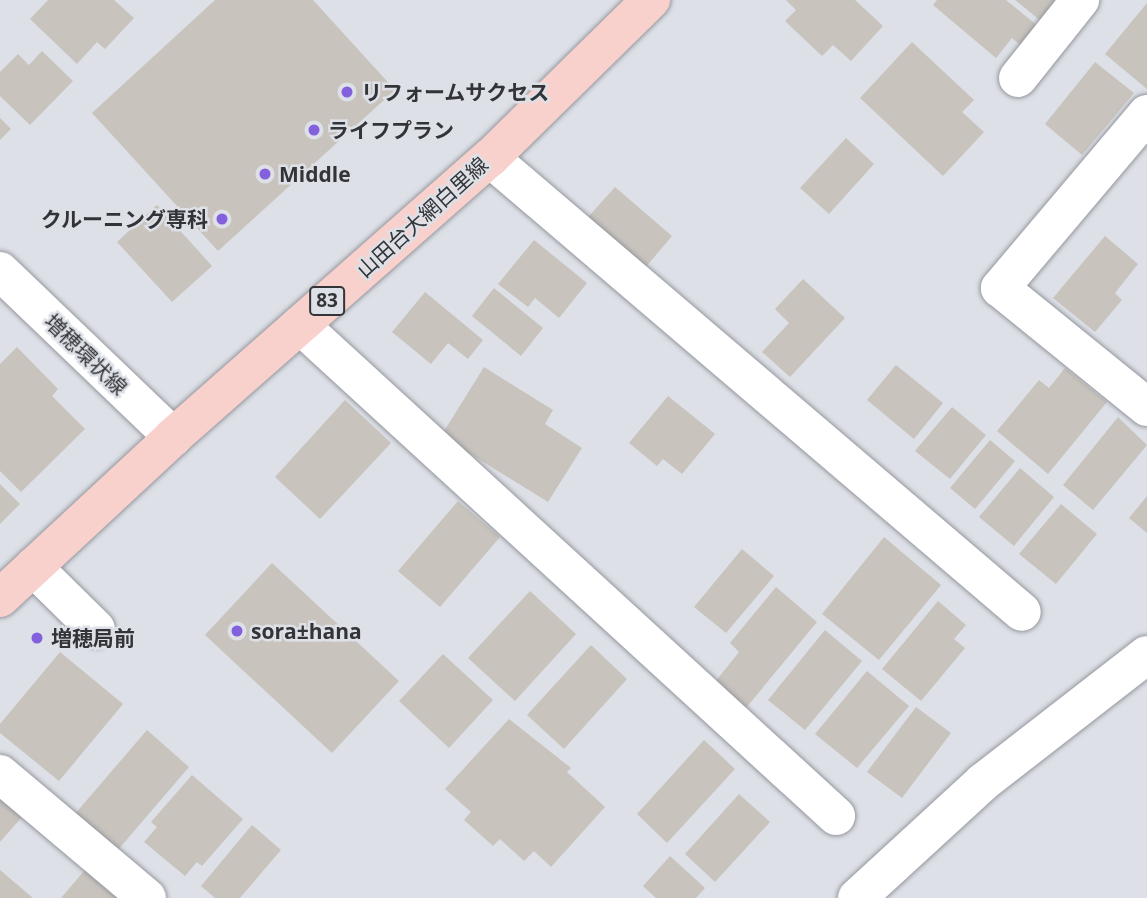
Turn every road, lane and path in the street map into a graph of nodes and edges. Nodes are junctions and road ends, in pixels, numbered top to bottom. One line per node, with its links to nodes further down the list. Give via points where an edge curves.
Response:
1 (651, 0): 5 (main road, 山田台大網白里線 / 83)
2 (1080, 0): 3 (street)
3 (1018, 78)
4 (1147, 114): 8 (street, via 1000,288)
5 (489, 158): 7 (main road, 山田台大網白里線 / 83); 12 (street)
6 (0, 271): 9 (street, 増穂環状線)
7 (300, 325): 9 (main road, 山田台大網白里線 / 83); 16 (street)
8 (1147, 407)
9 (173, 437): 10 (main road, 山田台大網白里線 / 83)
10 (33, 566): 11 (main road, 山田台大網白里線 / 83); 13 (street)
11 (0, 598)
12 (1022, 612)
13 (96, 629)
14 (1147, 655): 18 (street, via 983,782)
15 (0, 774): 17 (street)
16 (836, 816)
17 (147, 898)
18 (857, 898)

